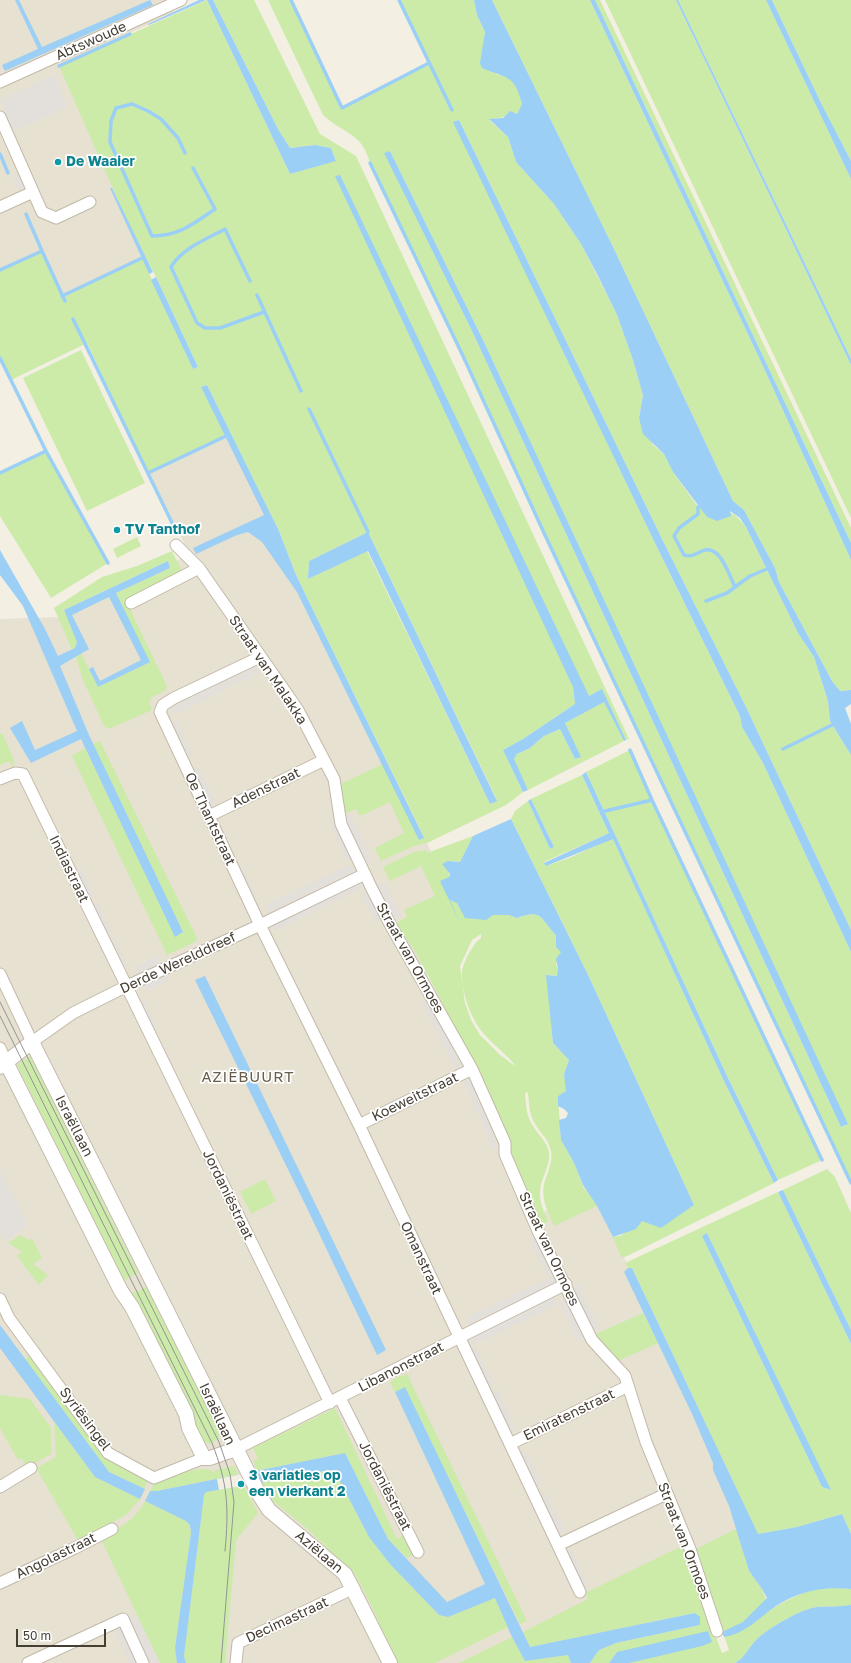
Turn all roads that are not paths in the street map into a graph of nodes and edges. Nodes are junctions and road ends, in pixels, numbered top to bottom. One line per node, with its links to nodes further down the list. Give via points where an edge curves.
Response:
1 (181, 0): 2 (street, Abtswoude)
2 (0, 82)
3 (0, 117): 4 (street)
4 (33, 192): 5 (street, via 42,212 56,218); 6 (street)
5 (90, 202)
6 (0, 207)
7 (176, 545): 8 (street, Straat van Malakka)
8 (199, 568): 9 (street); 10 (street, Straat van Malakka)
9 (132, 603)
10 (260, 657): 11 (street, Straat van Malakka, via 298,710); 13 (street, Oe Thantstraat, via 174,698 163,705 160,712)
11 (324, 760): 13 (street, Adenstraat); 14 (street, Straat van Malakka, via 334,779 342,824)
12 (0, 779): 17 (street, Indiastraat, via 15,773 23,774)
13 (209, 816): 15 (street, Oe Thantstraat)
14 (365, 874): 15 (street, Derde Werelddreef); 21 (street, Straat van Ormoes, via 386,918)
15 (260, 925): 17 (street, Derde Werelddreef); 22 (street, Omanstraat)
16 (0, 974): 18 (street)
17 (125, 987): 18 (street, Derde Werelddreef, via 73,1013); 28 (street, Jordaniëstraat)
18 (32, 1042): 20 (street, Derde Werelddreef); 30 (street, Israëllaan)
19 (0, 1048): 20 (street)
20 (3, 1064): 31 (street, Israëllaan, via 121,1291 132,1307 182,1407)
21 (472, 1069): 22 (street, Koeweitstraat); 23 (street, Straat van Ormoes, via 505,1143 505,1154 538,1231)
22 (358, 1126): 25 (street, Omanstraat)
23 (566, 1284): 25 (street, Libanonstraat); 26 (street, Straat van Ormoes, via 592,1340 624,1376)
24 (0, 1299): 31 (street, Syriësingel, via 9,1318 108,1453 154,1478)
25 (458, 1337): 27 (street, Libanonstraat); 29 (street, Omanstraat)
26 (628, 1386): 29 (street, Emiratenstraat); 34 (street, Straat van Ormoes)
27 (340, 1398): 28 (street, Libanonstraat); 37 (street, Jordaniëstraat)
28 (330, 1403): 30 (street, Libanonstraat)
29 (510, 1444): 36 (street, Omanstraat)
30 (236, 1449): 31 (street, Israëllaan); 39 (street, Aziëlaan, via 269,1510 345,1574)
31 (204, 1458)
32 (31, 1468): 33 (street)
33 (0, 1487)
34 (666, 1494): 36 (street); 41 (street, Straat van Ormoes, via 690,1549)
35 (112, 1528): 38 (street, Angolastraat)
36 (558, 1545): 40 (street, Omanstraat)
37 (418, 1552)
38 (0, 1583)
39 (354, 1588): 44 (street, Decimastraat, via 238,1643); 45 (street, Aziëlaan)
40 (580, 1592)
41 (717, 1630)
42 (28, 1663): 43 (street, via 123,1619)
43 (143, 1663)
44 (236, 1663)
45 (390, 1663)

